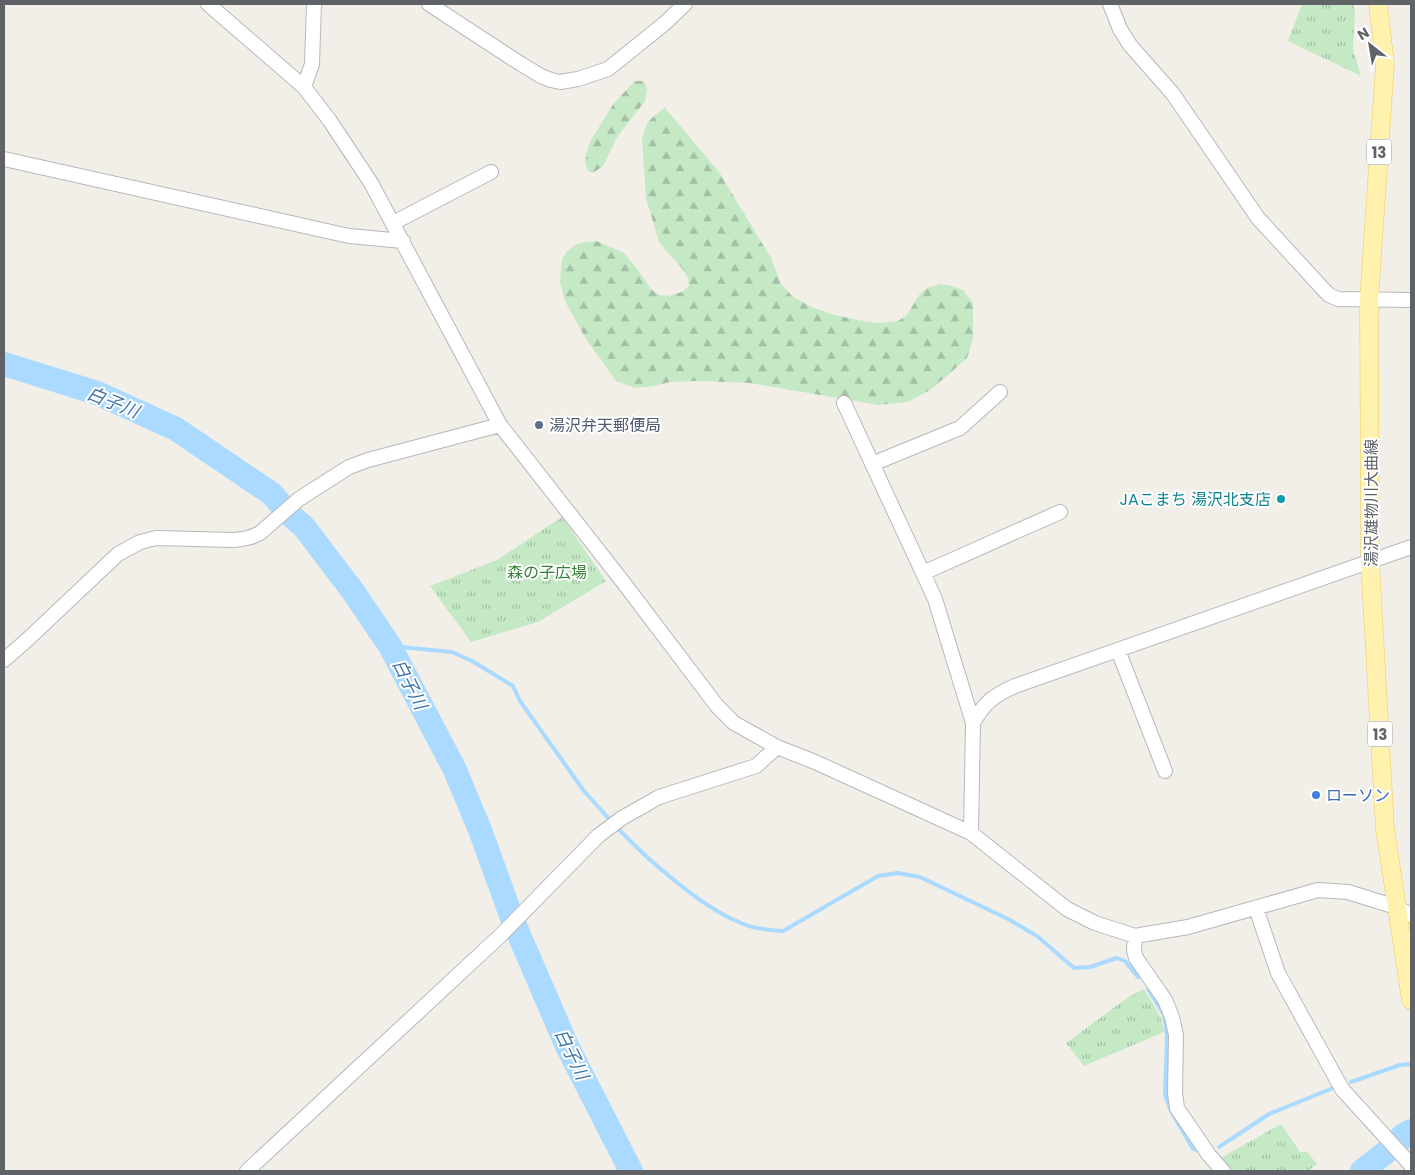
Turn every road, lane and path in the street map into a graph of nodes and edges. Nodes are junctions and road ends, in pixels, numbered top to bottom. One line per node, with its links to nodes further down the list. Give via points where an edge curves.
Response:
1 (208, 4): 7 (street)
2 (314, 4): 7 (street, via 312,64)
3 (429, 4): 4 (street, via 521,64 560,82 608,69)
4 (685, 4)
5 (1110, 4): 12 (street, via 1130,45 1173,94 1258,218 1329,295)
6 (1378, 4): 12 (main road, 湯沢雄物川大曲線 / 13, via 1385,64)
7 (304, 87): 10 (street, via 371,183)
8 (4, 159): 11 (street, via 349,236)
9 (492, 172): 10 (street)
10 (393, 223): 11 (street)
11 (403, 241): 16 (street)
12 (1369, 300): 13 (street); 20 (main road, 湯沢雄物川大曲線 / 13)
13 (1411, 300)
14 (1000, 392): 17 (street, via 960,428)
15 (844, 403): 17 (street)
16 (500, 425): 23 (street, via 349,467 300,499 253,537 156,538 140,542 118,554); 25 (street, via 716,706 734,723)
17 (872, 464): 21 (street)
18 (1060, 512): 21 (street)
19 (1411, 547): 20 (street)
20 (1370, 561): 22 (street); 29 (main road, 湯沢雄物川大曲線 / 13, via 1385,829)
21 (922, 573): 24 (street, via 934,599)
22 (1118, 650): 24 (street, via 999,693 980,710); 26 (street)
23 (4, 660)
24 (974, 722): 27 (street)
25 (778, 747): 27 (street); 33 (street, via 756,766 659,796 608,829 501,935)
26 (1165, 771)
27 (971, 833): 30 (street, via 1067,909)
28 (1256, 908): 29 (street, via 1318,890 1348,892); 30 (street, via 1188,927); 32 (street, via 1278,973 1342,1089)
29 (1404, 911): 31 (main road, 湯沢雄物川大曲線 / 13)
30 (1135, 936): 34 (street, via 1136,958 1165,1000 1172,1017 1176,1034 1177,1108)
31 (1411, 1000)
32 (1411, 1165)
33 (247, 1171)
34 (1223, 1171)

